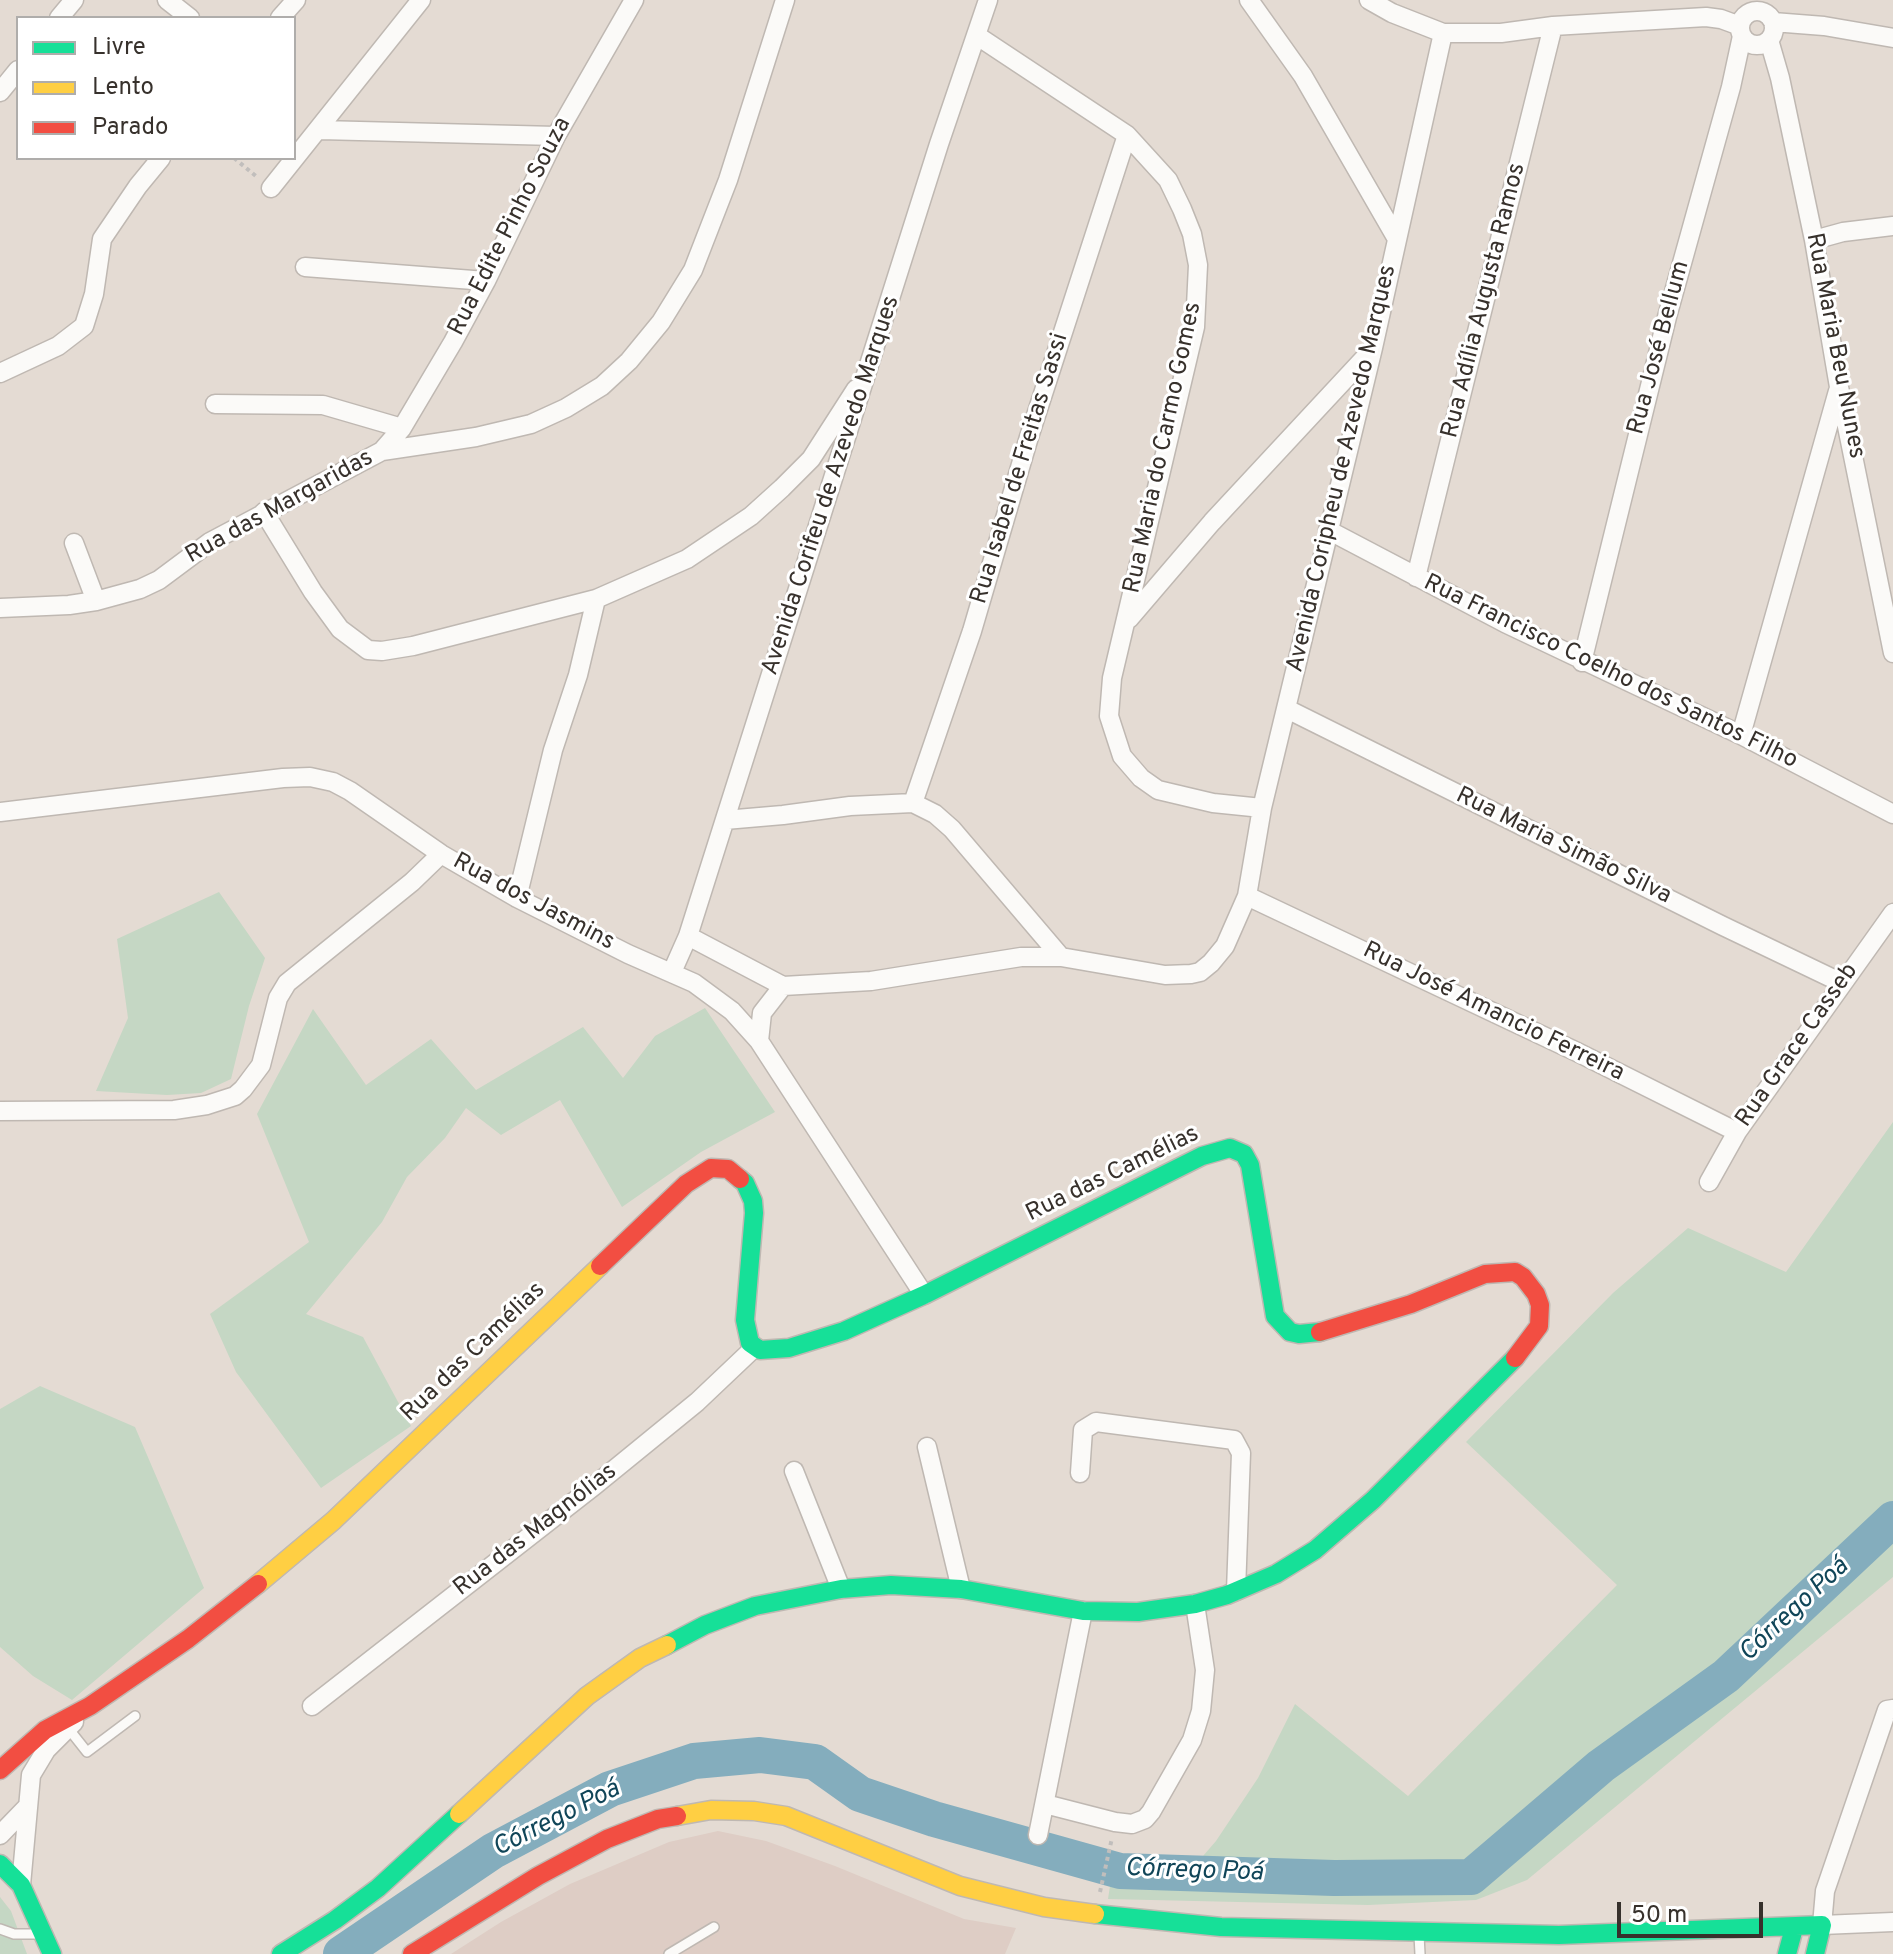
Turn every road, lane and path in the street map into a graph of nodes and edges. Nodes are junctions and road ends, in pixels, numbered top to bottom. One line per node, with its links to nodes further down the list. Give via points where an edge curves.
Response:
1 (74, 0): 10 (street)
2 (167, 0): 11 (street)
3 (296, 0): 12 (street)
4 (421, 0): 21 (street)
5 (634, 0): 23 (street, Rua Edite Pinho Souza)
6 (785, 0): 40 (street, Rua das Margaridas, via 728,180 693,270 629,361 602,386 531,424)
7 (988, 0): 17 (street, Avenida Corifeu de Azevedo Marques)
8 (1249, 0): 30 (street, via 1303,76)
9 (1369, 0): 16 (street)
10 (61, 16)
11 (187, 16)
12 (282, 16)
13 (1769, 19): 15 (street, via 1757,11 1749,13); 15 (street, via 1763,44 1755,45); 18 (street); 31 (street, Rua Maria Beu Nunes)
14 (1553, 26): 15 (street, via 1706,17); 16 (street); 44 (street, Rua Adília Augusta Ramos)
15 (1741, 31): 50 (street, Rua José Bellum)
16 (1443, 33): 30 (street, Avenida Coripheu de Azevedo Marques)
17 (976, 35): 22 (street, Rua Maria do Carmo Gomes); 35 (street, Avenida Corifeu de Azevedo Marques)
18 (1893, 38)
19 (16, 72): 20 (street)
20 (0, 92)
21 (320, 130): 23 (street); 24 (street)
22 (1127, 135): 48 (street, Rua Maria do Carmo Gomes, via 1168,180 1182,209 1198,265 1198,295); 53 (street, Rua Isabel de Freitas Sassi)
23 (556, 136): 33 (street, Rua Edite Pinho Souza)
24 (296, 158)
25 (159, 160): 36 (street, via 102,239 84,326 58,346)
26 (236, 160): 28 (path)
27 (295, 160): 28 (street)
28 (271, 188)
29 (1893, 226): 31 (street)
30 (1397, 239): 34 (street, Avenida Coripheu de Azevedo Marques)
31 (1814, 240): 37 (street, Rua Maria Beu Nunes)
32 (305, 267): 33 (street)
33 (486, 281): 39 (street, Rua Edite Pinho Souza)
34 (1373, 348): 42 (street, Avenida Coripheu de Azevedo Marques); 48 (street)
35 (868, 370): 45 (street, via 811,459 751,516 687,559); 57 (street, Avenida Corifeu de Azevedo Marques)
36 (0, 373)
37 (1839, 387): 49 (street, Rua Maria Beu Nunes); 52 (street)
38 (215, 404): 39 (street, via 323,405)
39 (402, 428): 40 (street, Rua Edite Pinho Souza)
40 (382, 451): 41 (street, Rua das Margaridas)
41 (264, 512): 45 (street, via 340,629 368,650 413,646); 46 (street, Rua das Margaridas, via 210,542 159,580)
42 (1328, 530): 44 (street, Rua Francisco Coelho dos Santos Filho); 51 (street, Avenida Coripheu de Azevedo Marques)
43 (74, 543): 46 (street)
44 (1416, 577): 50 (street, Rua Francisco Coelho dos Santos Filho)
45 (596, 599): 60 (street)
46 (96, 601): 47 (street, Rua das Margaridas)
47 (0, 608)
48 (1127, 622): 54 (street, Rua Maria do Carmo Gomes, via 1112,678 1109,716 1122,756 1158,790)
49 (1893, 653)
50 (1582, 662): 52 (street, Rua Francisco Coelho dos Santos Filho)
51 (1287, 709): 54 (street, Avenida Coripheu de Azevedo Marques); 65 (street, Rua Maria Simão Silva)
52 (1741, 735): 56 (street, Rua Francisco Coelho dos Santos Filho)
53 (913, 803): 57 (street); 63 (street, via 952,829)
54 (1262, 808): 59 (street, Avenida Coripheu de Azevedo Marques)
55 (0, 812): 58 (street, Rua dos Jasmins, via 310,777 358,795)
56 (1893, 814)
57 (725, 820): 62 (street, Avenida Corifeu de Azevedo Marques)
58 (441, 854): 60 (street, Rua dos Jasmins); 68 (street, via 287,983 278,998 261,1065 235,1096 174,1110)
59 (1247, 896): 63 (street, Avenida Coripheu de Azevedo Marques, via 1225,946 1200,972 1165,975); 69 (street, Rua José Amancio Ferreira)
60 (517, 898): 64 (street, Rua dos Jasmins)
61 (1893, 913): 65 (street, Rua Grace Casseb)
62 (688, 936): 64 (street, Avenida Corifeu de Azevedo Marques); 66 (street)
63 (1061, 957): 66 (street, via 1021,957 871,981)
64 (672, 972): 67 (street, Rua dos Jasmins, via 714,995)
65 (1842, 983): 69 (street, Rua Grace Casseb)
66 (783, 986): 67 (street, via 762,1013)
67 (759, 1041): 71 (street, Rua dos Jasmins)
68 (0, 1111)
69 (1737, 1132): 70 (street, Rua Grace Casseb)
70 (1709, 1182)
71 (924, 1295): 72 (street, Rua das Camélias, via 844,1331 789,1348); 78 (street, Rua das Camélias, via 1202,1156 1230,1148 1244,1154 1250,1165 1275,1316 1290,1332 1326,1331 1485,1274 1515,1272 1523,1277 1536,1294 1541,1316 1518,1355 1373,1500 1315,1550)
72 (754, 1348): 81 (street, Rua das Camélias, via 745,1320 753,1201 736,1175 711,1168 686,1184 323,1530 188,1639); 82 (street, Rua das Magnólias, via 594,1486)
73 (927, 1447): 77 (street)
74 (794, 1471): 76 (street)
75 (1080, 1473): 78 (street, via 1083,1430 1096,1422 1234,1440 1241,1453)
76 (841, 1589): 77 (street, Rua das Camélias); 105 (street, Rua das Camélias, via 755,1606 640,1658 587,1696 378,1888)
77 (961, 1589): 80 (street, Rua das Camélias)
78 (1236, 1591): 79 (street, Rua das Camélias)
79 (1195, 1604): 80 (street, Rua das Camélias, via 1138,1612); 88 (street, via 1205,1670 1201,1711 1192,1740 1151,1812 1132,1824)
80 (1083, 1611): 88 (street)
81 (90, 1706): 85 (street, Rua das Camélias); 86 (street, Rua das Camélias, via 45,1730)
82 (312, 1706)
83 (1890, 1709): 95 (street)
84 (135, 1716): 85 (lane, via 87,1752)
85 (68, 1728): 87 (street, Rua das Camélias)
86 (6, 1765): 87 (street)
87 (31, 1775): 89 (street, Rua das Camélias)
88 (1045, 1804): 91 (street)
89 (27, 1807): 90 (street); 94 (street, Rua das Camélias)
90 (0, 1835)
91 (1038, 1835)
92 (1107, 1856): 96 (path)
93 (0, 1864): 94 (street)
94 (21, 1885): 103 (street)
95 (1825, 1891): 98 (street); 100 (street)
96 (1098, 1903)
97 (1893, 1922): 98 (street)
98 (1822, 1925): 100 (street); 110 (street)
99 (714, 1927): 107 (lane)
100 (1794, 1928): 102 (street, via 1559,1935); 109 (street)
101 (0, 1929): 103 (lane)
102 (1419, 1931): 106 (street, via 1221,1927 1044,1907 960,1886 786,1816 711,1810 658,1819 607,1839); 108 (lane)
103 (42, 1934): 104 (street)
104 (52, 1954)
105 (281, 1954)
106 (412, 1954)
107 (669, 1954)
108 (1420, 1954)
109 (1787, 1954)
110 (1815, 1954)

